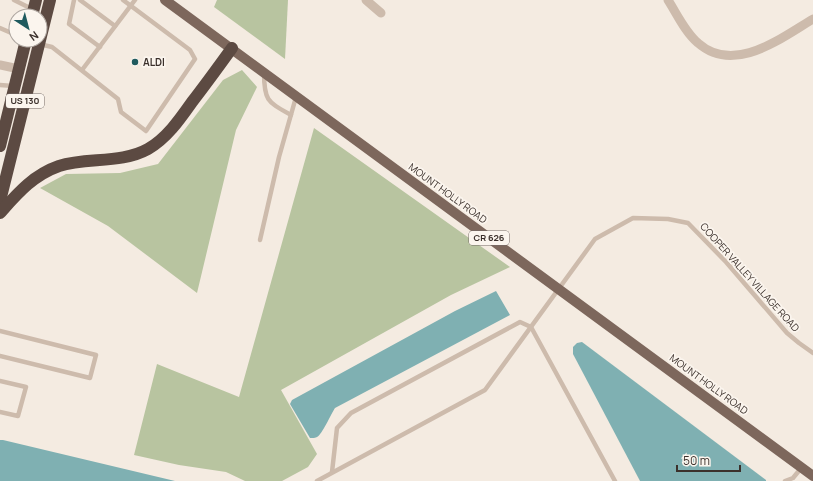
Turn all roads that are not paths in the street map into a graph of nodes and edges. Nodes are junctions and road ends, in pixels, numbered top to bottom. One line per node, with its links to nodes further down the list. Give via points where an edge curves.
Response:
1 (14, 0): 10 (lane)
2 (74, 0): 15 (lane, via 69,24)
3 (80, 0): 13 (lane)
4 (123, 0): 9 (lane)
5 (135, 0): 9 (lane)
6 (165, 0): 18 (main road, MOUNT HOLLY ROAD / CR 626)
7 (366, 0): 11 (street)
8 (668, 0): 12 (street, via 699,44 725,55 754,52)
9 (131, 6): 13 (lane); 21 (lane, via 190,50 195,59 146,131 121,112 118,99)
10 (32, 8)
11 (381, 13)
12 (813, 20)
13 (115, 26): 15 (lane)
14 (48, 47): 21 (lane)
15 (100, 47): 21 (lane)
16 (24, 48): 20 (highway, US 130)
17 (38, 48): 29 (highway, US 130)
18 (232, 48): 22 (main road, MOUNT HOLLY ROAD / CR 626); 30 (highway, via 170,131 148,149 122,157 60,166 44,172 30,181)
19 (0, 65): 20 (street)
20 (19, 69): 24 (highway, US 130)
21 (82, 70)
22 (264, 72): 25 (main road, MOUNT HOLLY ROAD / CR 626); 27 (lane, via 267,98 272,104)
23 (0, 85): 24 (lane)
24 (15, 86): 26 (highway, US 130)
25 (296, 96): 27 (lane); 32 (main road, MOUNT HOLLY ROAD / CR 626)
26 (4, 114): 28 (highway, US 130)
27 (291, 114): 31 (lane, via 278,157)
28 (0, 146)
29 (0, 201)
30 (0, 213)
31 (260, 240)
32 (558, 289): 33 (lane, COOPER VALLEY VILLAGE ROAD); 35 (lane, COOPER VALLEY VILLAGE ROAD, via 595,239 633,218 668,219 688,223 787,332); 39 (main road, MOUNT HOLLY ROAD / CR 626)
33 (531, 327): 40 (lane, COOPER VALLEY VILLAGE ROAD, via 485,390); 40 (lane, via 520,322 351,413 338,428); 45 (lane)
34 (0, 330): 36 (lane, via 96,355 90,378)
35 (813, 353)
36 (0, 356)
37 (0, 381): 38 (lane, via 26,387 18,416)
38 (0, 412)
39 (802, 467): 41 (main road, MOUNT HOLLY ROAD / CR 626); 42 (lane)
40 (332, 472): 44 (lane, COOPER VALLEY VILLAGE ROAD)
41 (813, 476)
42 (793, 480): 46 (lane)
43 (813, 480): 47 (lane)
44 (317, 481)
45 (615, 481)
46 (784, 481)
47 (809, 481)

